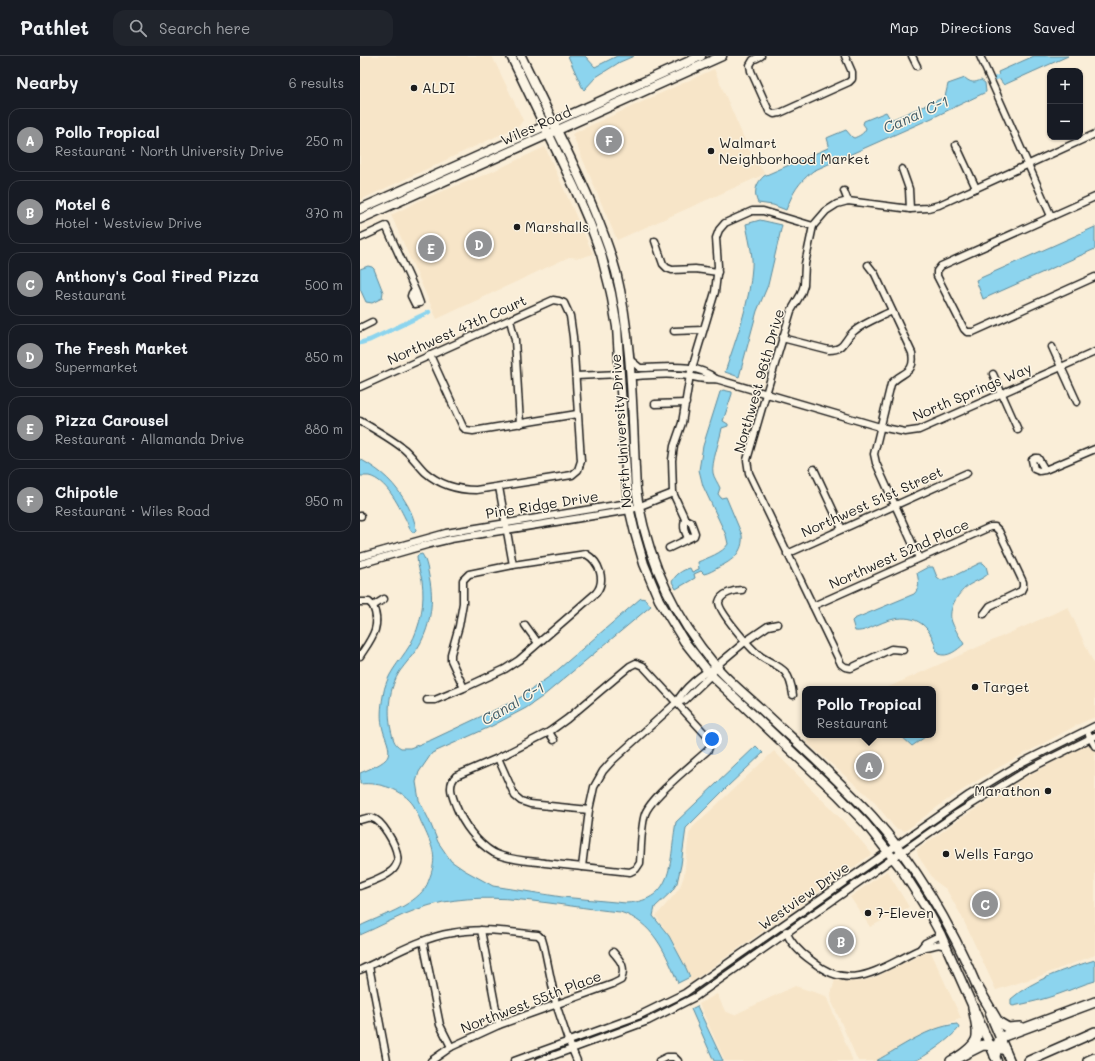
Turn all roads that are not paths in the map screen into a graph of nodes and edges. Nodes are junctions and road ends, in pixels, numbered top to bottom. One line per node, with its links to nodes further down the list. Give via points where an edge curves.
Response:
1 (511, 56): 11 (main road, North University Drive)
2 (521, 56): 10 (main road, North University Drive)
3 (722, 56): 8 (main road, Wiles Road)
4 (761, 56): 5 (street, via 753,60 750,65 751,71 769,111 774,114 780,114 849,82 852,79 852,72)
5 (845, 56)
6 (912, 56): 9 (street)
7 (980, 56): 18 (street)
8 (698, 59): 10 (main road, Wiles Road); 12 (main road, Wiles Road)
9 (917, 66)
10 (553, 123): 11 (main road, Wiles Road); 12 (main road, North University Drive)
11 (545, 126): 13 (main road, North University Drive); 24 (main road, Wiles Road)
12 (557, 131): 13 (main road, Wiles Road); 46 (main road, North University Drive, via 592,203 609,249 621,295)
13 (549, 134): 27 (main road, Wiles Road); 44 (main road, North University Drive, via 575,188 601,254 617,327)
14 (1095, 134): 15 (street)
15 (1083, 138)
16 (1079, 140): 18 (street)
17 (956, 145): 20 (street)
18 (1028, 165): 20 (street); 26 (street)
19 (902, 169): 25 (street, via 909,189)
20 (976, 188): 25 (street, via 939,205)
21 (844, 191): 23 (street)
22 (1095, 197): 26 (street)
23 (848, 201): 25 (street); 28 (street, via 826,211)
24 (360, 209)
25 (910, 209)
26 (1051, 216): 33 (street, via 941,266 937,271 937,276 964,328 968,332 973,332)
27 (360, 219)
28 (813, 226): 32 (street, via 763,211 752,211 725,224 716,238); 41 (street, Northwest 96th Drive, via 805,264 804,285)
29 (360, 238): 34 (street, via 386,226)
30 (655, 240): 32 (street, via 663,264 667,268)
31 (868, 266): 35 (street, via 875,274)
32 (718, 272): 39 (street, via 716,292)
33 (1095, 278)
34 (416, 292)
35 (892, 311): 41 (street, via 858,328 851,333 841,348 836,350); 65 (street, via 913,360 908,372 891,384)
36 (510, 320): 45 (street, Northwest 47th Court); 52 (street, Northwest 47th Court, via 553,300 564,303 570,316); 64 (street, via 515,340)
37 (372, 322): 38 (street)
38 (360, 328)
39 (703, 330): 40 (street); 48 (street)
40 (674, 331)
41 (782, 338): 56 (street, Northwest 96th Drive)
42 (1052, 347): 47 (street)
43 (1095, 352): 47 (street, North Springs Way)
44 (619, 354): 49 (main road, North University Drive); 53 (main road)
45 (430, 355): 55 (street, Northwest 47th Court); 64 (street, via 466,430 473,432)
46 (629, 359): 48 (street, North Springs Way, via 640,368); 53 (main road, North University Drive)
47 (1061, 367): 57 (street, North Springs Way); 59 (street)
48 (692, 368): 51 (street); 54 (street, North Springs Way, via 710,374)
49 (620, 374): 52 (street); 58 (main road, via 627,381); 74 (main road, North University Drive)
50 (993, 374): 57 (street)
51 (690, 375): 53 (street, North Springs Way); 54 (street, North Springs Way); 60 (street)
52 (576, 376): 62 (street)
53 (630, 376): 58 (main road, North University Drive)
54 (716, 380): 56 (street, North Springs Way)
55 (360, 387)
56 (766, 394): 65 (street, North Springs Way); 79 (street, Northwest 96th Drive, via 747,460 749,473)
57 (1002, 394): 65 (street, North Springs Way, via 919,430 905,432); 66 (street)
58 (631, 401): 73 (main road, North University Drive)
59 (1077, 402)
60 (686, 403): 61 (street); 72 (street, via 674,446)
61 (655, 404)
62 (577, 414): 64 (street); 71 (street, via 581,461 578,470 572,475)
63 (360, 421): 71 (street, via 387,435 426,472 450,487 476,490)
64 (520, 424)
65 (880, 426): 75 (street, via 874,454)
66 (1018, 430)
67 (1095, 448): 69 (street)
68 (814, 469): 77 (street)
69 (1045, 470)
70 (967, 473): 75 (street, Northwest 51st Street)
71 (500, 486): 76 (street)
72 (673, 494): 73 (street); 78 (street, via 695,533 694,536)
73 (639, 505): 74 (street, Pine Ridge Drive); 96 (main road, North University Drive, via 652,558 670,600 690,633)
74 (629, 506): 76 (street, Pine Ridge Drive); 97 (main road, North University Drive, via 644,564 659,600 684,641)
75 (896, 506): 77 (street, Northwest 51st Street); 81 (street)
76 (506, 526): 80 (street, Pine Ridge Drive, via 428,537); 82 (street, Pine Ridge Drive); 83 (street)
77 (842, 529): 79 (street, Northwest 51st Street)
78 (669, 548)
79 (787, 554): 88 (street, Northwest 96th Drive)
80 (360, 556)
81 (919, 558): 88 (street, Northwest 52nd Place); 89 (street, Northwest 52nd Place, via 990,527 999,531 1024,587 1021,591 990,606)
82 (360, 564)
83 (513, 565): 93 (street, via 586,554 597,564 602,580 601,588); 98 (street, via 469,574 462,585 463,604 451,660)
84 (742, 590): 92 (street, via 734,590 722,597 719,602 725,616)
85 (384, 599): 87 (street)
86 (360, 602): 87 (street, via 369,602)
87 (373, 606): 95 (street, via 376,627 374,635)
88 (813, 606): 94 (street, Northwest 96th Drive, via 841,664 845,667 851,668 891,649)
89 (984, 614)
90 (778, 624): 92 (street, via 768,626)
91 (525, 625): 93 (street)
92 (746, 641): 96 (street); 99 (street, via 759,655 785,673)
93 (538, 643): 98 (street, via 505,669)
94 (902, 650)
95 (360, 656)
96 (716, 667): 97 (street); 109 (main road, North University Drive)
97 (709, 673): 101 (street, via 692,689 680,695); 108 (main road, North University Drive)
98 (464, 688): 100 (street, via 435,700)
99 (793, 695)
100 (427, 700)
101 (677, 702): 104 (street, via 643,666 636,663); 111 (street, via 603,771 594,787); 115 (street, via 708,737 708,750 648,807 640,863 636,869 630,872)
102 (1095, 728): 103 (street, Westview Drive)
103 (1087, 730): 105 (street); 113 (street, Westview Drive, via 990,782 948,810)
104 (549, 732): 106 (street); 110 (street)
105 (1093, 737): 107 (street); 113 (street, Westview Drive, via 1049,758 995,789)
106 (554, 740)
107 (1095, 746)
108 (794, 752): 109 (main road); 114 (main road, North University Drive, via 865,823)
109 (808, 754): 113 (main road, North University Drive, via 852,794)
110 (498, 758): 111 (street, via 515,796 521,801); 115 (street, via 456,776 451,781 450,788 456,807 471,832 495,853 516,859)
111 (590, 810): 115 (street)
112 (360, 820): 116 (street, via 373,818 380,822 397,854 397,862 389,873)
113 (898, 850): 114 (street, Westview Drive); 125 (main road, North University Drive, via 928,894)
114 (891, 855): 117 (street, Westview Drive); 119 (street, Westview Drive); 120 (main road, North University Drive)
115 (582, 867)
116 (360, 886)
117 (781, 927): 119 (street); 135 (street, Westview Drive, via 673,1000)
118 (481, 930): 121 (street, via 452,932); 130 (street, via 538,935 542,939); 133 (street)
119 (786, 934): 122 (street, via 817,966 844,977 858,977 874,972); 138 (street, Westview Drive, via 683,1004 648,1021)
120 (941, 935): 122 (street, via 924,943); 123 (main road, North University Drive); 125 (main road, via 951,939)
121 (423, 941): 126 (street); 137 (street, via 440,1025)
122 (921, 948): 123 (street, via 937,944)
123 (948, 948): 131 (main road, North University Drive)
124 (612, 952): 130 (street, Northwest 55th Place, via 622,966 621,980)
125 (962, 954): 128 (main road, North University Drive)
126 (369, 966): 127 (street); 143 (street)
127 (360, 970)
128 (977, 986): 132 (highway, via 1000,1024 1011,1028); 136 (main road, North University Drive)
129 (1095, 1002): 132 (highway)
130 (556, 1004): 133 (street, Northwest 55th Place); 135 (street)
131 (973, 1007): 136 (main road, North University Drive); 141 (highway, via 978,1030 977,1040 969,1050)
132 (1035, 1024): 136 (highway, via 1006,1035)
133 (499, 1025): 137 (street, Northwest 55th Place)
134 (1095, 1032): 150 (highway)
135 (569, 1041): 138 (street); 145 (street, Westview Drive)
136 (998, 1045): 141 (highway, via 980,1046); 142 (highway); 149 (main road, North University Drive)
137 (451, 1047): 144 (street, Northwest 55th Place)
138 (572, 1049): 146 (street, Westview Drive); 147 (street)
139 (1095, 1058): 151 (highway)
140 (676, 1059): 148 (street, via 667,1057)
141 (954, 1059)
142 (996, 1059)
143 (387, 1061)
144 (431, 1061)
145 (514, 1061)
146 (539, 1061)
147 (577, 1061)
148 (659, 1061)
149 (1010, 1061)
150 (1029, 1061)
151 (1088, 1061)

